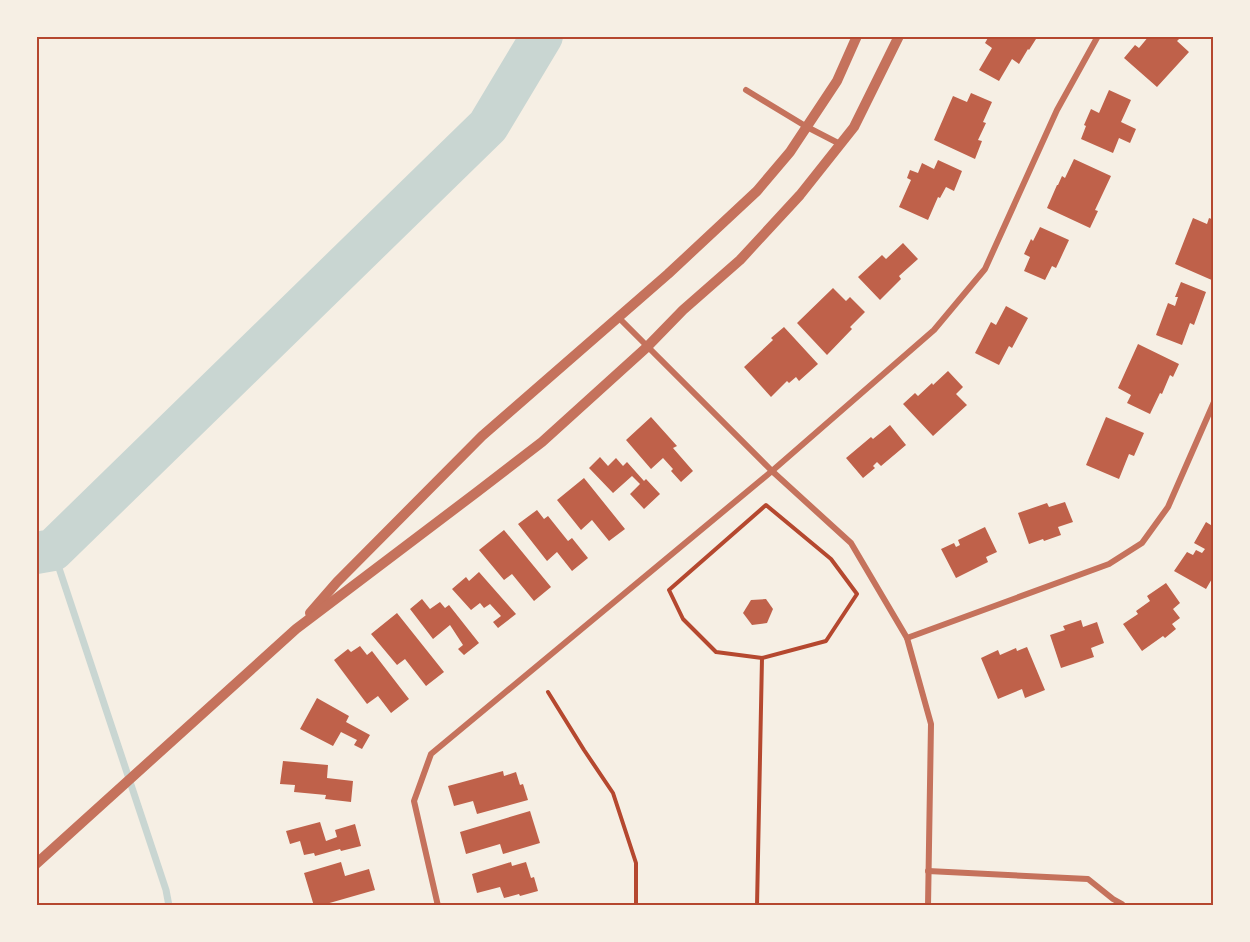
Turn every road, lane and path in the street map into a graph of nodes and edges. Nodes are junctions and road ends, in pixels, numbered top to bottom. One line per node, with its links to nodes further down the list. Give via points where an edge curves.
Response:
1 (858, 36): 5 (street, via 837,81)
2 (900, 36): 6 (street, via 854,127)
3 (1098, 36): 10 (street, via 1057,110 985,269 934,330)
4 (746, 90): 5 (street)
5 (807, 126): 6 (street); 7 (street, via 757,191)
6 (840, 144): 8 (street, via 800,195 740,260)
7 (618, 317): 8 (street); 11 (street, via 482,436 337,582)
8 (647, 346): 10 (street); 11 (street, via 542,442)
9 (1214, 402): 12 (street, via 1168,507 1142,543 1109,564)
10 (772, 471): 12 (street, via 851,543); 18 (street, via 431,754 414,801)
11 (296, 629): 15 (street)
12 (907, 638): 16 (street, via 931,724)
13 (762, 658): 13 (path, via 716,652 683,619 669,590 766,505 831,559 857,594 826,641); 20 (path)
14 (548, 692): 19 (path, via 613,793 636,863)
15 (36, 864)
16 (928, 871): 17 (street, via 1088,879); 21 (street)
17 (1122, 904)
18 (438, 906)
19 (636, 906)
20 (757, 906)
21 (928, 906)

